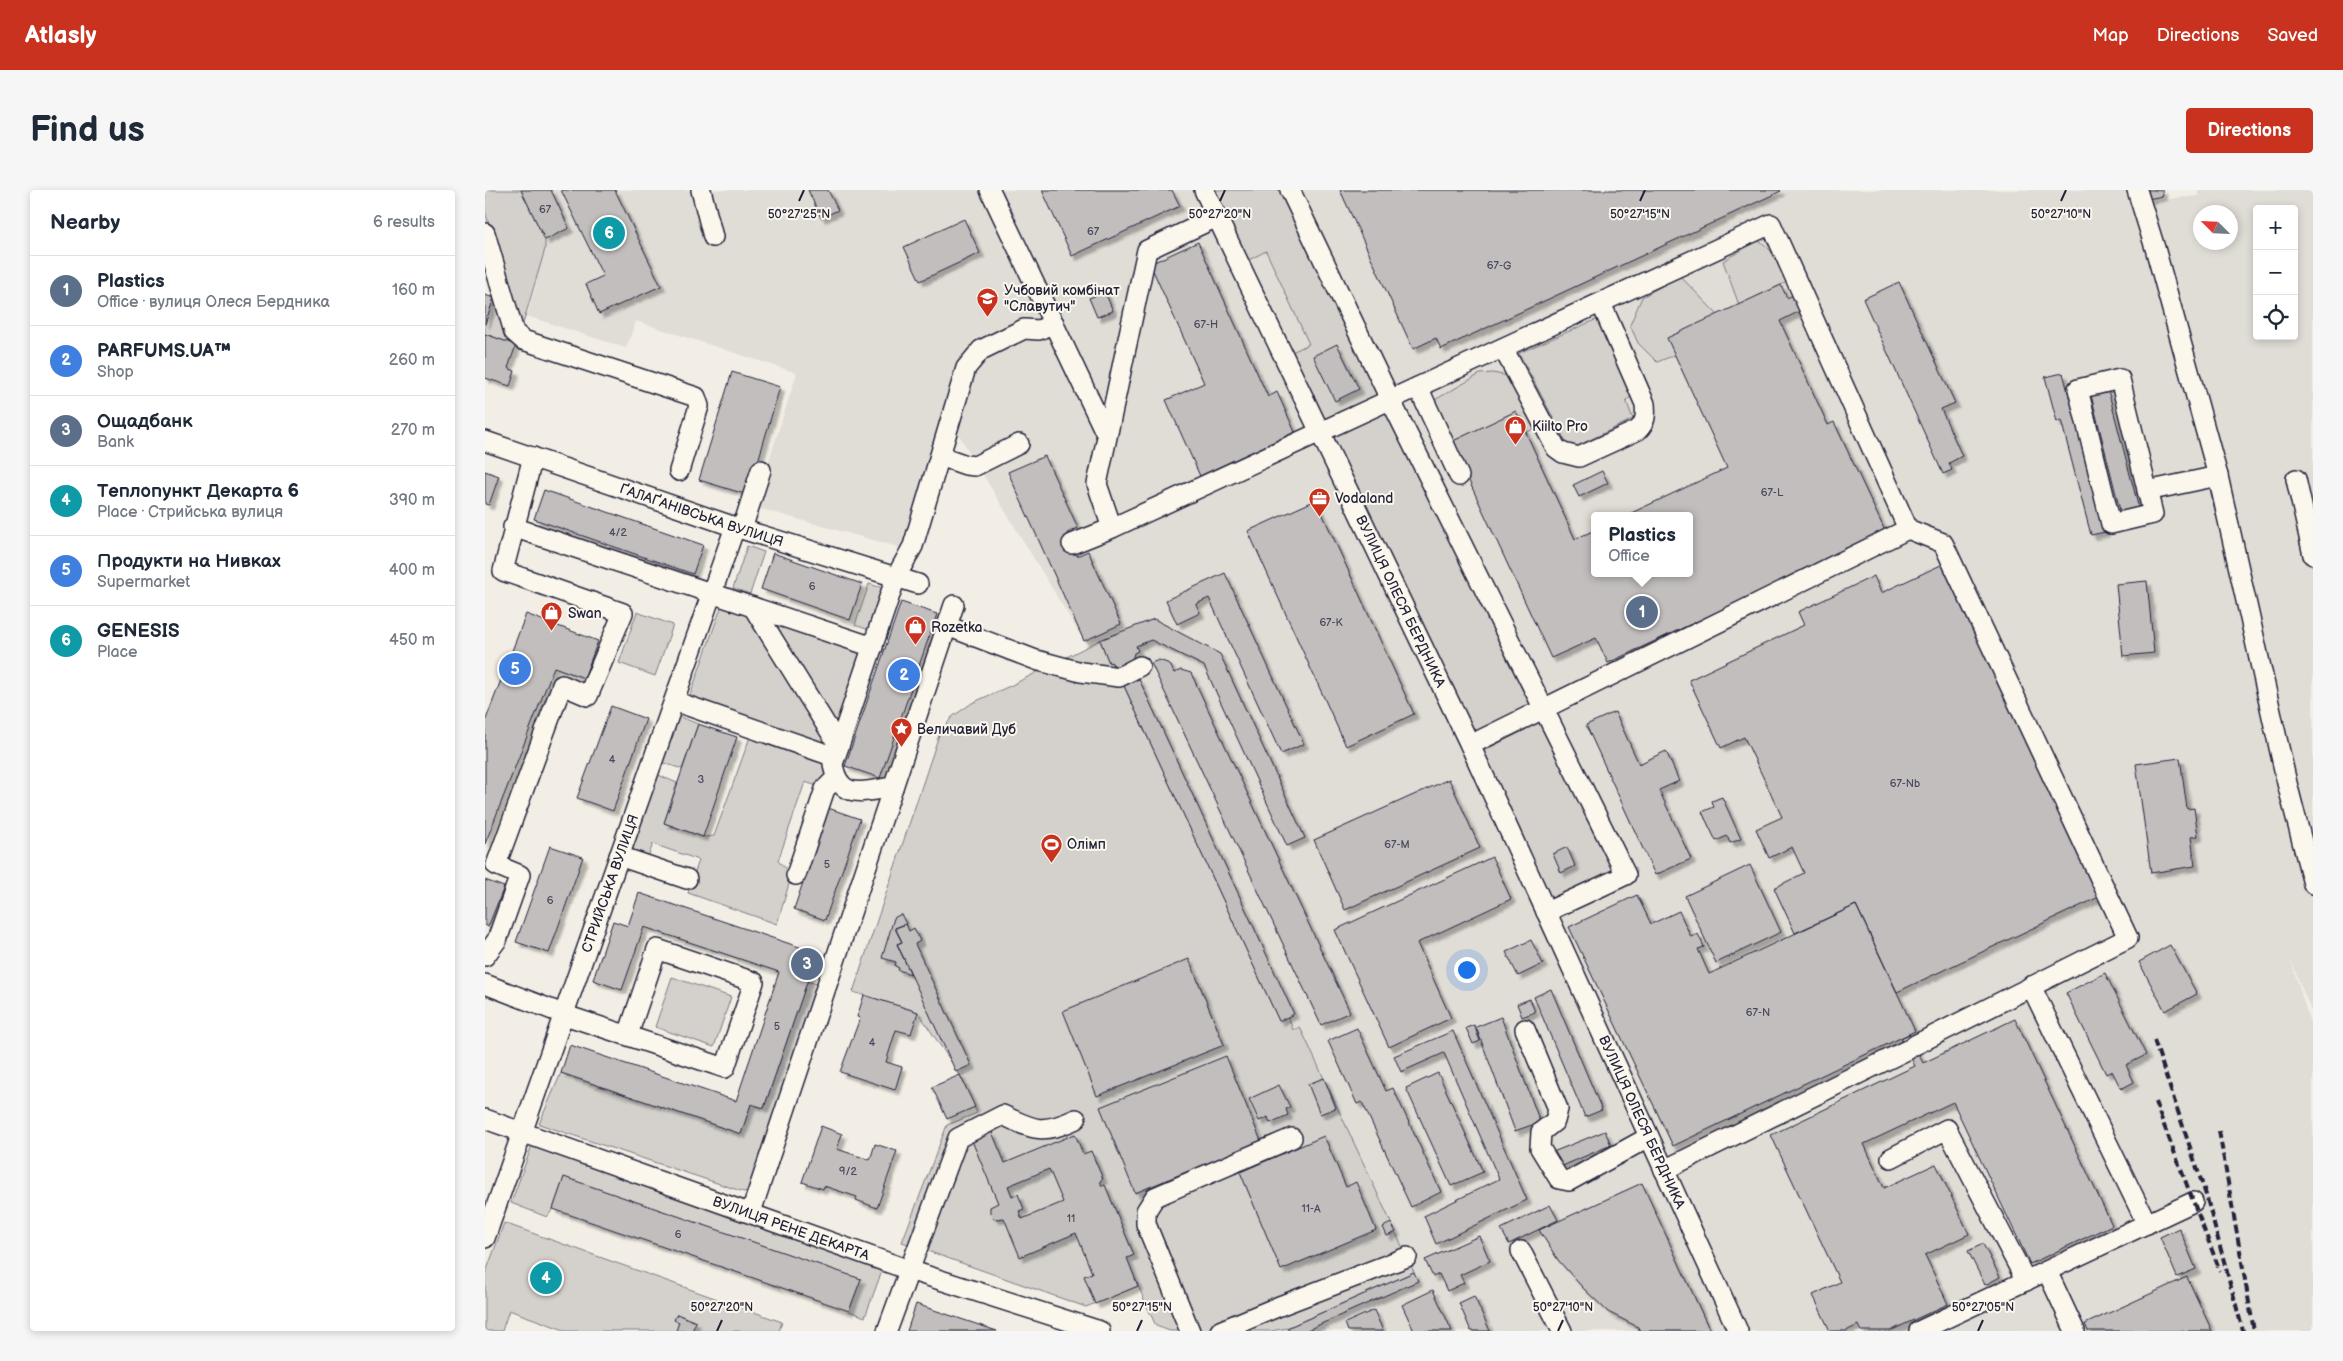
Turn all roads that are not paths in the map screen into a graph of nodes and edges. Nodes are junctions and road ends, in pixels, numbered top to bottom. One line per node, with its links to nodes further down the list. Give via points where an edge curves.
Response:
1 (701, 190): 8 (street)
2 (990, 190): 10 (street)
3 (1205, 190): 6 (street, ВУЛИЦЯ ОЛЕСЯ БЕРДНИКА)
4 (1290, 190): 13 (street)
5 (2137, 190): 23 (street)
6 (1217, 217): 14 (street, ВУЛИЦЯ ОЛЕСЯ БЕРДНИКА); 15 (street, via 1147,250)
7 (485, 234): 21 (street, via 513,332 523,340 696,397 699,406)
8 (713, 237)
9 (1601, 303): 11 (street); 11 (street, via 1645,404 1646,418 1637,430 1579,458 1557,448); 29 (street, via 1771,224)
10 (1054, 322): 15 (street); 18 (street, via 1039,330 1024,329 973,357 966,368)
11 (1503, 348): 12 (street)
12 (1418, 387): 13 (street); 22 (street)
13 (1390, 399): 14 (street); 41 (street)
14 (1320, 431): 28 (street); 42 (street, ВУЛИЦЯ ОЛЕСЯ БЕРДНИКА)
15 (1106, 434): 28 (street, via 1097,484)
16 (485, 441): 19 (street, ҐАЛАҐАНІВСЬКА ВУЛИЦЯ)
17 (1019, 444): 18 (street, via 975,466)
18 (939, 456): 32 (street, via 913,546)
19 (533, 457): 26 (street); 27 (street, ҐАЛАҐАНІВСЬКА ВУЛИЦЯ)
20 (761, 470): 27 (street, СТРИЙСЬКА ВУЛИЦЯ)
21 (679, 471)
22 (1459, 476)
23 (2218, 476): 25 (street); 49 (street)
24 (2295, 478): 31 (street)
25 (2147, 491): 25 (street, via 2120,379 2078,389 2111,524 2153,514)
26 (513, 527): 34 (street); 51 (street, via 503,571 623,613 588,696 562,685 496,866 519,875)
27 (739, 528): 32 (street, ҐАЛАҐАНІВСЬКА ВУЛИЦЯ); 34 (street, СТРИЙСЬКА ВУЛИЦЯ)
28 (1112, 528): 30 (street)
29 (1908, 529): 41 (street); 54 (street, via 1943,543 2128,938)
30 (1072, 544)
31 (2313, 555)
32 (896, 577): 33 (street, ҐАЛАҐАНІВСЬКА ВУЛИЦЯ); 38 (street)
33 (918, 584)
34 (712, 593): 36 (street); 40 (street, СТРИЙСЬКА ВУЛИЦЯ)
35 (954, 605): 37 (street)
36 (753, 607): 38 (street); 43 (street)
37 (947, 626): 39 (street, via 1036,660 1081,672 1119,677); 45 (street)
38 (873, 647): 43 (street)
39 (1140, 666)
40 (674, 702): 43 (street); 46 (street, СТРИЙСЬКА ВУЛИЦЯ)
41 (1544, 707): 42 (street); 50 (street, via 1626,875)
42 (1470, 745): 50 (street, ВУЛИЦЯ ОЛЕСЯ БЕРДНИКА)
43 (837, 751): 44 (street, via 833,764)
44 (835, 779): 45 (street, via 846,790 855,793); 47 (street, via 825,788)
45 (893, 787): 66 (street)
46 (619, 856): 48 (street); 55 (street, СТРИЙСЬКА ВУЛИЦЯ)
47 (796, 875)
48 (687, 879)
49 (2313, 884)
50 (1546, 912): 61 (street, ВУЛИЦЯ ОЛЕСЯ БЕРДНИКА)
51 (491, 938): 52 (street)
52 (485, 956)
53 (485, 984): 55 (street)
54 (2031, 986): 64 (street); 67 (street)
55 (563, 1014): 57 (street); 60 (street, СТРИЙСЬКА ВУЛИЦЯ)
56 (1525, 1029): 61 (street, via 1558,1109 1555,1121 1541,1132 1540,1148 1559,1179 1569,1181)
57 (628, 1035): 57 (street, via 725,1068 754,982 657,949)
58 (485, 1119): 60 (street, ВУЛИЦЯ РЕНЕ ДЕКАРТА)
59 (1076, 1119): 71 (street, via 1054,1129 1028,1128 1003,1115 958,1138)
60 (522, 1131): 66 (street, ВУЛИЦЯ РЕНЕ ДЕКАРТА); 68 (street, СТРИЙСЬКА ВУЛИЦЯ)
61 (1649, 1137): 64 (street, ВУЛИЦЯ ОЛЕСЯ БЕРДНИКА)
62 (1292, 1138): 76 (street, via 1155,1197 1146,1211 1145,1224)
63 (1891, 1158): 73 (street, via 1947,1129)
64 (1664, 1170): 79 (street, ВУЛИЦЯ ОЛЕСЯ БЕРДНИКА)
65 (2193, 1202): 67 (street)
66 (751, 1212): 71 (street, ВУЛИЦЯ РЕНЕ ДЕКАРТА)
67 (2147, 1224): 72 (street)
68 (485, 1238)
69 (1521, 1251): 78 (street)
70 (1407, 1257): 77 (street)
71 (909, 1270): 74 (street); 75 (street, ВУЛИЦЯ РЕНЕ ДЕКАРТА)
72 (2047, 1271): 73 (street); 81 (street)
73 (2026, 1281): 80 (street)
74 (887, 1331)
75 (1100, 1331)
76 (1190, 1331)
77 (1220, 1331)
78 (1562, 1331)
79 (1739, 1331)
80 (1919, 1331)
81 (2075, 1331)

